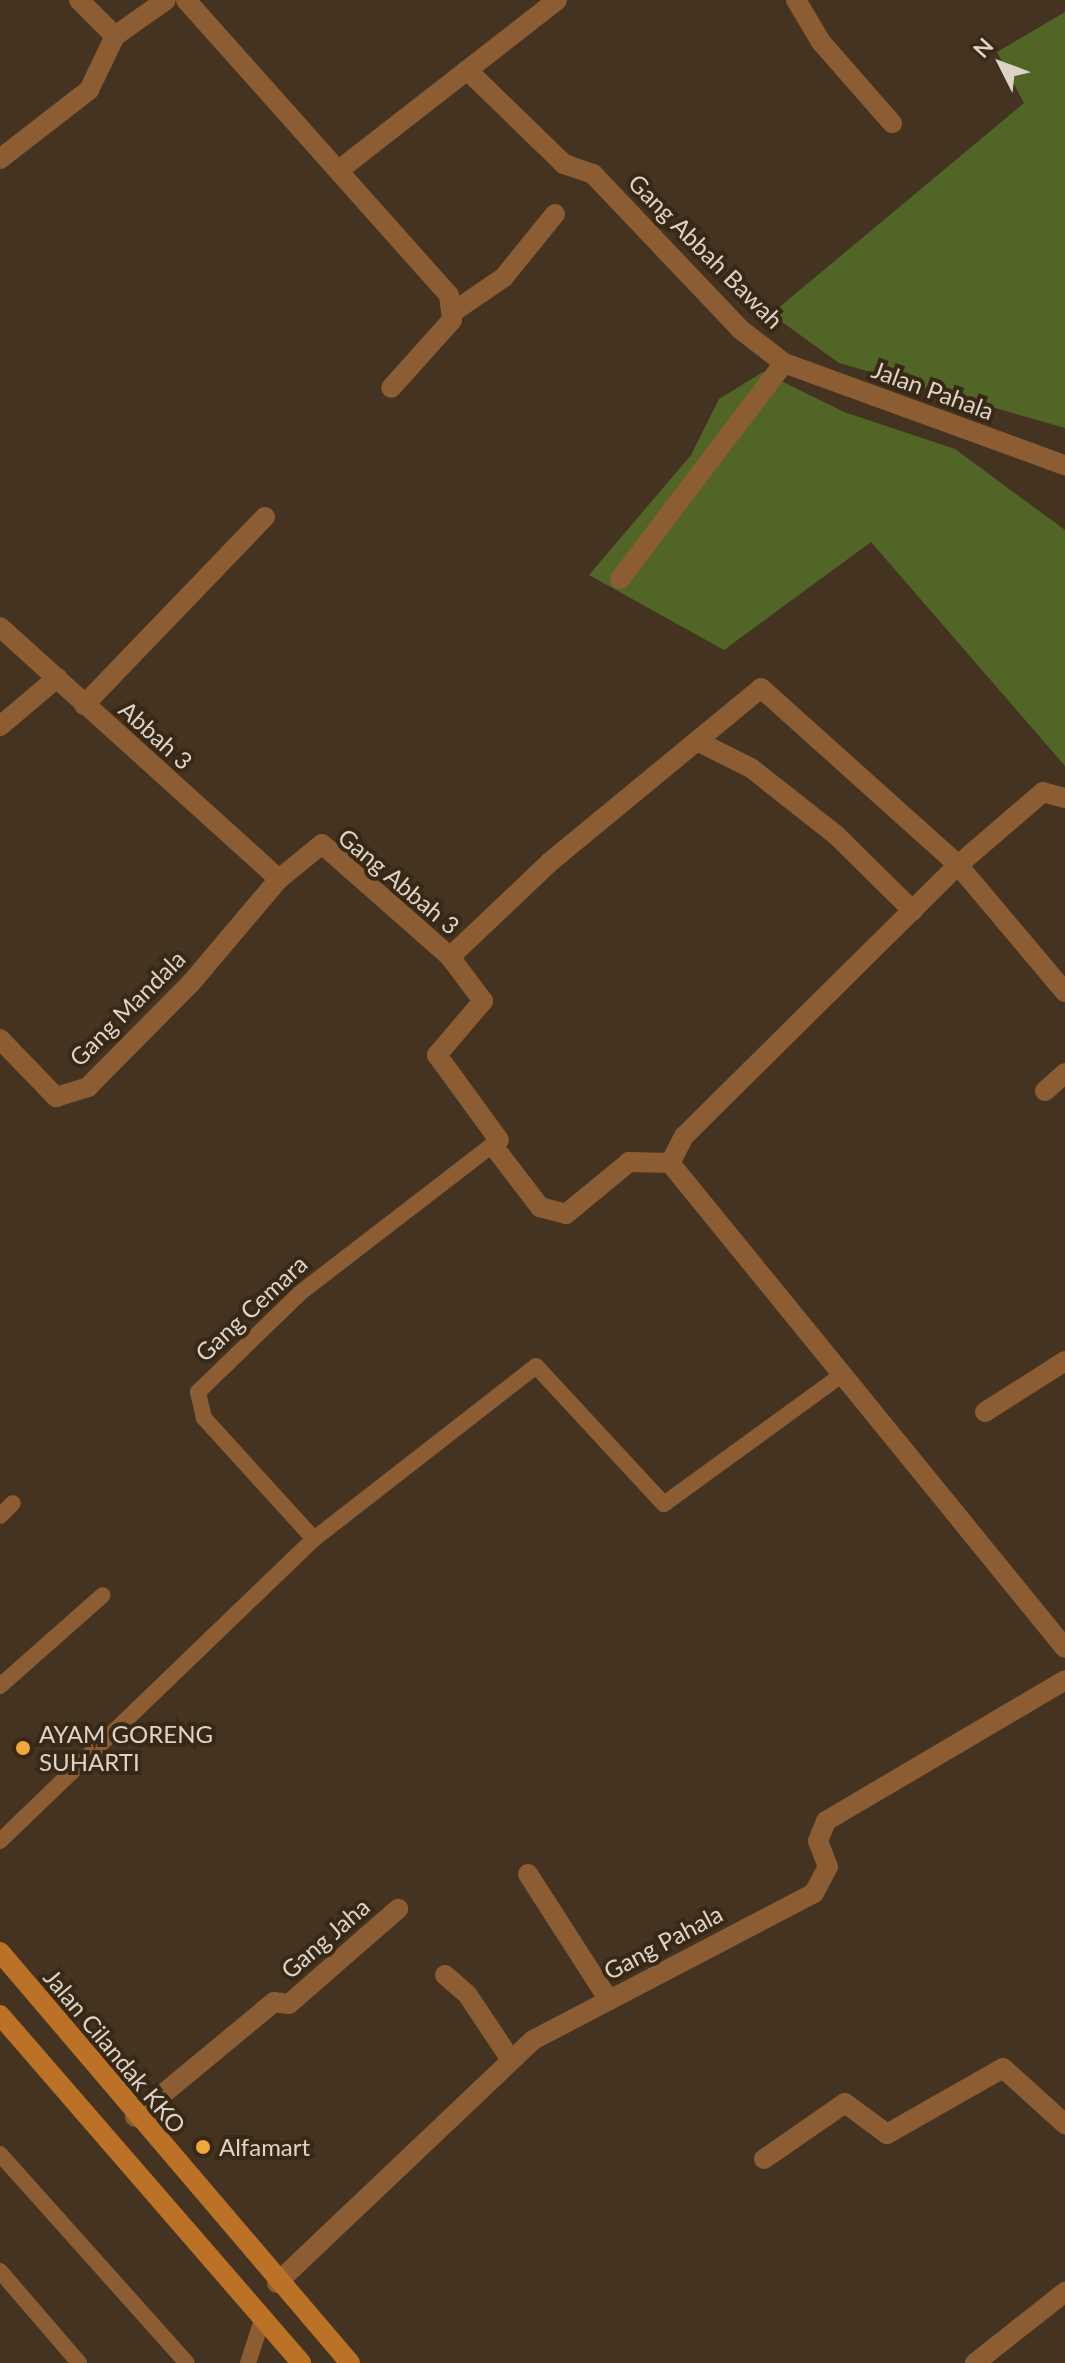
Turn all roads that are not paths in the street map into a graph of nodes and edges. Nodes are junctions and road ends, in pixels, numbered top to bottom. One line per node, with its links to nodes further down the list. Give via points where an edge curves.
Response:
1 (79, 0): 6 (street)
2 (166, 0): 6 (street)
3 (186, 0): 10 (street)
4 (557, 0): 7 (street)
5 (796, 0): 8 (street, via 821,42)
6 (115, 36): 9 (street, via 89,90)
7 (467, 70): 10 (street); 13 (street, Gang Abbah Bawah, via 564,164 593,174 740,329)
8 (892, 123)
9 (0, 159)
10 (339, 170): 12 (street)
11 (555, 214): 12 (street, via 504,277)
12 (456, 310): 14 (street, via 443,335)
13 (784, 363): 15 (street, Jalan Pahala); 17 (street)
14 (391, 388)
15 (1065, 465)
16 (265, 517): 20 (street)
17 (620, 579)
18 (0, 627): 19 (street, Abbah 3)
19 (57, 678): 20 (street, Abbah 3); 21 (street)
20 (84, 705): 25 (street, Abbah 3)
21 (0, 726)
22 (697, 741): 24 (street, via 761,688); 26 (street, via 751,768 836,835); 27 (street)
23 (1065, 798): 24 (street, via 1043,792)
24 (958, 865): 26 (street); 28 (street)
25 (279, 879): 27 (street, Gang Abbah 3, via 322,844); 29 (street, Gang Mandala, via 191,983 88,1087 56,1097)
26 (913, 911): 33 (street, via 684,1136)
27 (450, 957): 32 (street, via 483,1001 437,1055)
28 (1065, 992)
29 (0, 1039)
30 (1065, 1073): 31 (street)
31 (1045, 1091)
32 (496, 1143): 33 (street, via 540,1207 566,1214 629,1162); 39 (lane, Gang Cemara, via 300,1293 198,1392 204,1418)
33 (670, 1163): 35 (street)
34 (1065, 1361): 36 (street)
35 (843, 1374): 39 (lane, via 664,1504 536,1366); 41 (street)
36 (985, 1412)
37 (13, 1503): 38 (lane)
38 (0, 1516)
39 (314, 1539): 44 (lane)
40 (103, 1595): 43 (lane)
41 (1065, 1648)
42 (1065, 1680): 49 (street, Gang Pahala, via 826,1821 818,1841 828,1867 814,1893)
43 (0, 1686)
44 (0, 1841)
45 (528, 1874): 49 (street)
46 (398, 1909): 52 (street, Gang Jaha, via 289,2004 274,2002)
47 (0, 1952): 52 (street, Jalan Cilandak KKO)
48 (445, 1975): 51 (street, via 467,1994)
49 (609, 2000): 51 (street, Gang Pahala, via 533,2040)
50 (0, 2015): 59 (street)
51 (511, 2060): 57 (street, Gang Pahala)
52 (135, 2117): 57 (street, Jalan Cilandak KKO)
53 (1065, 2124): 54 (street, via 1003,2068 887,2134 845,2103)
54 (764, 2159)
55 (3, 2163): 61 (lane)
56 (0, 2271): 60 (lane)
57 (277, 2283): 64 (street, Jalan Cilandak KKO)
58 (1065, 2292): 65 (street)
59 (262, 2320): 62 (lane); 63 (street)
60 (79, 2363)
61 (187, 2363)
62 (248, 2363)
63 (301, 2363)
64 (350, 2363)
65 (975, 2363)

